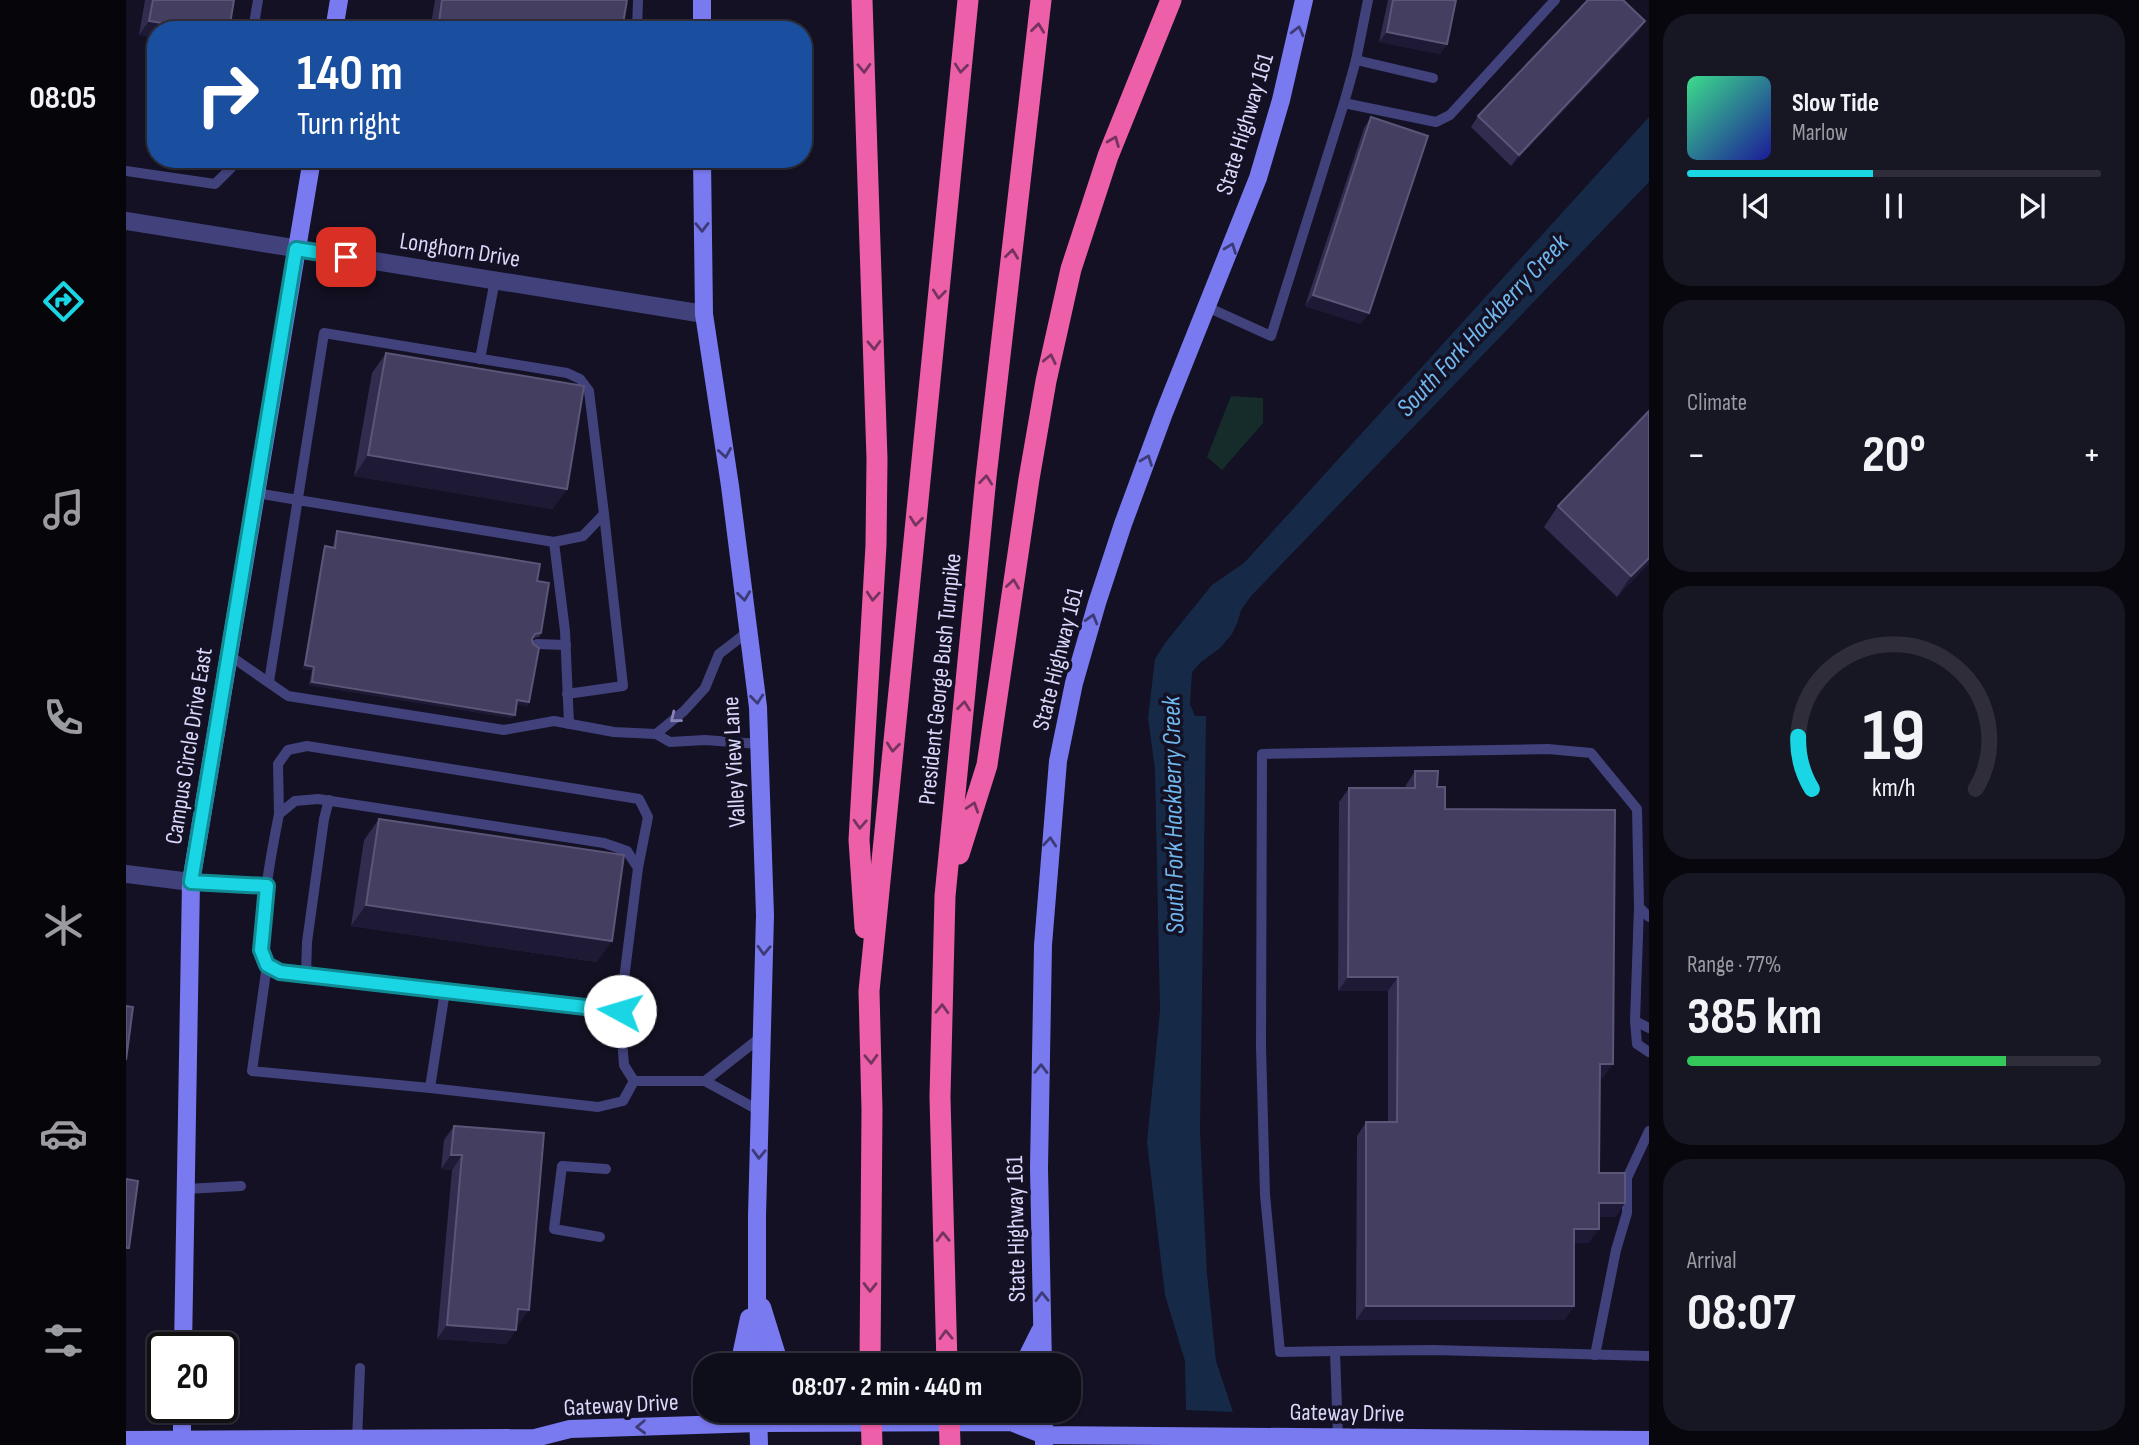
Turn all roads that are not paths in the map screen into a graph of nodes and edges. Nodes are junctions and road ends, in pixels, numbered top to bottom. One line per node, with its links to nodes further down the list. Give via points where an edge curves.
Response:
1 (258, 0): 12 (lane)
2 (339, 0): 13 (main road)
3 (638, 0): 14 (lane)
4 (702, 0): 15 (main road)
5 (862, 0): 54 (highway, one-way to 54, via 877,459 859,840)
6 (968, 0): 54 (highway, President George Bush Turnpike, one-way to 54)
7 (1041, 0): 48 (highway, President George Bush Turnpike, one-way to 7, via 986,477)
8 (1171, 0): 48 (highway, one-way to 8, via 987,765 1029,479 1071,269 1108,156)
9 (1304, 0): 26 (main road, State Highway 161, one-way to 9, via 1258,178)
10 (1368, 0): 16 (lane)
11 (1555, 0): 18 (lane, via 1450,115 1436,122)
12 (254, 21)
13 (336, 21)
14 (637, 21)
15 (702, 21)
16 (1356, 60): 17 (lane); 18 (lane)
17 (1433, 78)
18 (1344, 103): 26 (lane, via 1271,336)
19 (231, 168): 22 (lane, via 215,184)
20 (310, 168): 24 (main road, Campus Circle Drive East)
21 (702, 168): 27 (main road, Valley View Lane, one-way to 27)
22 (126, 171)
23 (126, 221): 24 (street, Longhorn Drive)
24 (296, 249): 25 (street, Longhorn Drive); 29 (main road, Campus Circle Drive East)
25 (495, 280): 27 (street, Longhorn Drive); 28 (lane)
26 (1207, 307): 70 (main road, State Highway 161, one-way to 26, via 1043,944 1058,761 1074,683 1122,524)
27 (704, 314): 33 (main road, Valley View Lane, one-way to 33)
28 (480, 359): 30 (lane, via 324,333); 31 (lane, via 580,379 589,391)
29 (256, 493): 30 (lane); 36 (main road, Campus Circle Drive East)
30 (298, 500): 32 (lane); 37 (lane)
31 (604, 514): 32 (lane, via 583,536); 38 (lane, via 623,686)
32 (554, 542): 35 (lane)
33 (749, 631): 40 (lane, one-way to 40, via 719,653 705,688); 41 (main road, Valley View Lane, one-way to 41)
34 (537, 644): 35 (lane)
35 (566, 645): 38 (lane)
36 (229, 655): 37 (lane); 46 (main road, Campus Circle Drive East)
37 (269, 682): 39 (lane, via 288,695 504,730 554,721)
38 (567, 694): 39 (lane)
39 (569, 724): 40 (lane)
40 (656, 734): 41 (lane, via 670,742)
41 (759, 744): 58 (main road, Valley View Lane, one-way to 58, via 765,915)
42 (329, 800): 43 (lane, via 296,801); 44 (lane, via 604,843 627,851); 52 (lane)
43 (279, 814): 44 (lane, via 278,764 288,750 307,746 639,799 648,817); 47 (lane)
44 (638, 868): 55 (lane)
45 (126, 874): 46 (street)
46 (191, 882): 47 (lane); 67 (main road, Campus Circle Drive East)
47 (267, 886): 51 (lane, via 261,950)
48 (945, 896): 77 (highway, President George Bush Turnpike, one-way to 48, via 940,1097)
49 (1639, 907): 50 (lane); 56 (lane); 72 (lane, via 1637,809 1591,753 1548,749 1262,754 1265,1195 1280,1352)
50 (1648, 915)
51 (267, 965): 52 (lane, via 280,972); 62 (lane, via 253,1071)
52 (306, 975): 53 (lane)
53 (445, 991): 55 (lane); 62 (lane)
54 (869, 991): 76 (highway, President George Bush Turnpike, one-way to 76)
55 (620, 1011): 60 (lane, via 624,1065)
56 (1635, 1021): 57 (lane); 59 (lane, via 1637,1044)
57 (1649, 1028)
58 (761, 1037): 61 (lane); 63 (main road, Valley View Lane)
59 (1649, 1052)
60 (634, 1081): 61 (lane); 62 (lane, via 623,1101 598,1107)
61 (705, 1081): 63 (lane)
62 (430, 1088)
63 (760, 1111): 69 (main road, Valley View Lane, one-way to 69)
64 (1649, 1131): 80 (lane, via 1627,1178 1627,1213)
65 (606, 1170): 68 (lane, via 562,1166 554,1229)
66 (241, 1186): 67 (lane)
67 (186, 1189): 71 (main road, Campus Circle Drive East)
68 (600, 1237)
69 (756, 1287): 73 (main road); 74 (main road, Valley View Lane); 75 (main road)
70 (1042, 1325): 78 (main road); 79 (main road, State Highway 161)
71 (183, 1332)
72 (1335, 1351): 80 (lane); 91 (lane)
73 (742, 1353)
74 (757, 1353)
75 (776, 1353)
76 (870, 1353)
77 (947, 1353)
78 (1029, 1353)
79 (1043, 1353)
80 (1595, 1354): 81 (lane)
81 (1649, 1356)
82 (360, 1368): 93 (lane)
83 (693, 1422): 90 (main road)
84 (182, 1423): 99 (main road)
85 (707, 1423): 90 (main road, Gateway Drive)
86 (759, 1423): 100 (main road)
87 (871, 1423): 101 (highway, bridge)
88 (949, 1423): 102 (highway, bridge)
89 (1013, 1423): 94 (main road, Gateway Drive)
90 (690, 1425): 97 (main road, Gateway Drive, one-way to 97, via 570,1429)
91 (1338, 1437): 94 (main road, Gateway Drive); 96 (main road, Gateway Drive)
92 (126, 1440): 99 (main road, Gateway Drive)
93 (357, 1440): 97 (main road, Gateway Drive); 99 (main road, Gateway Drive)
94 (1044, 1440): 103 (main road)
95 (1649, 1440): 98 (main road, Gateway Drive)
96 (1395, 1441): 98 (main road, Gateway Drive)
97 (541, 1442)
98 (1550, 1442)
99 (181, 1443)
100 (759, 1445)
101 (872, 1445)
102 (950, 1445)
103 (1028, 1445)

